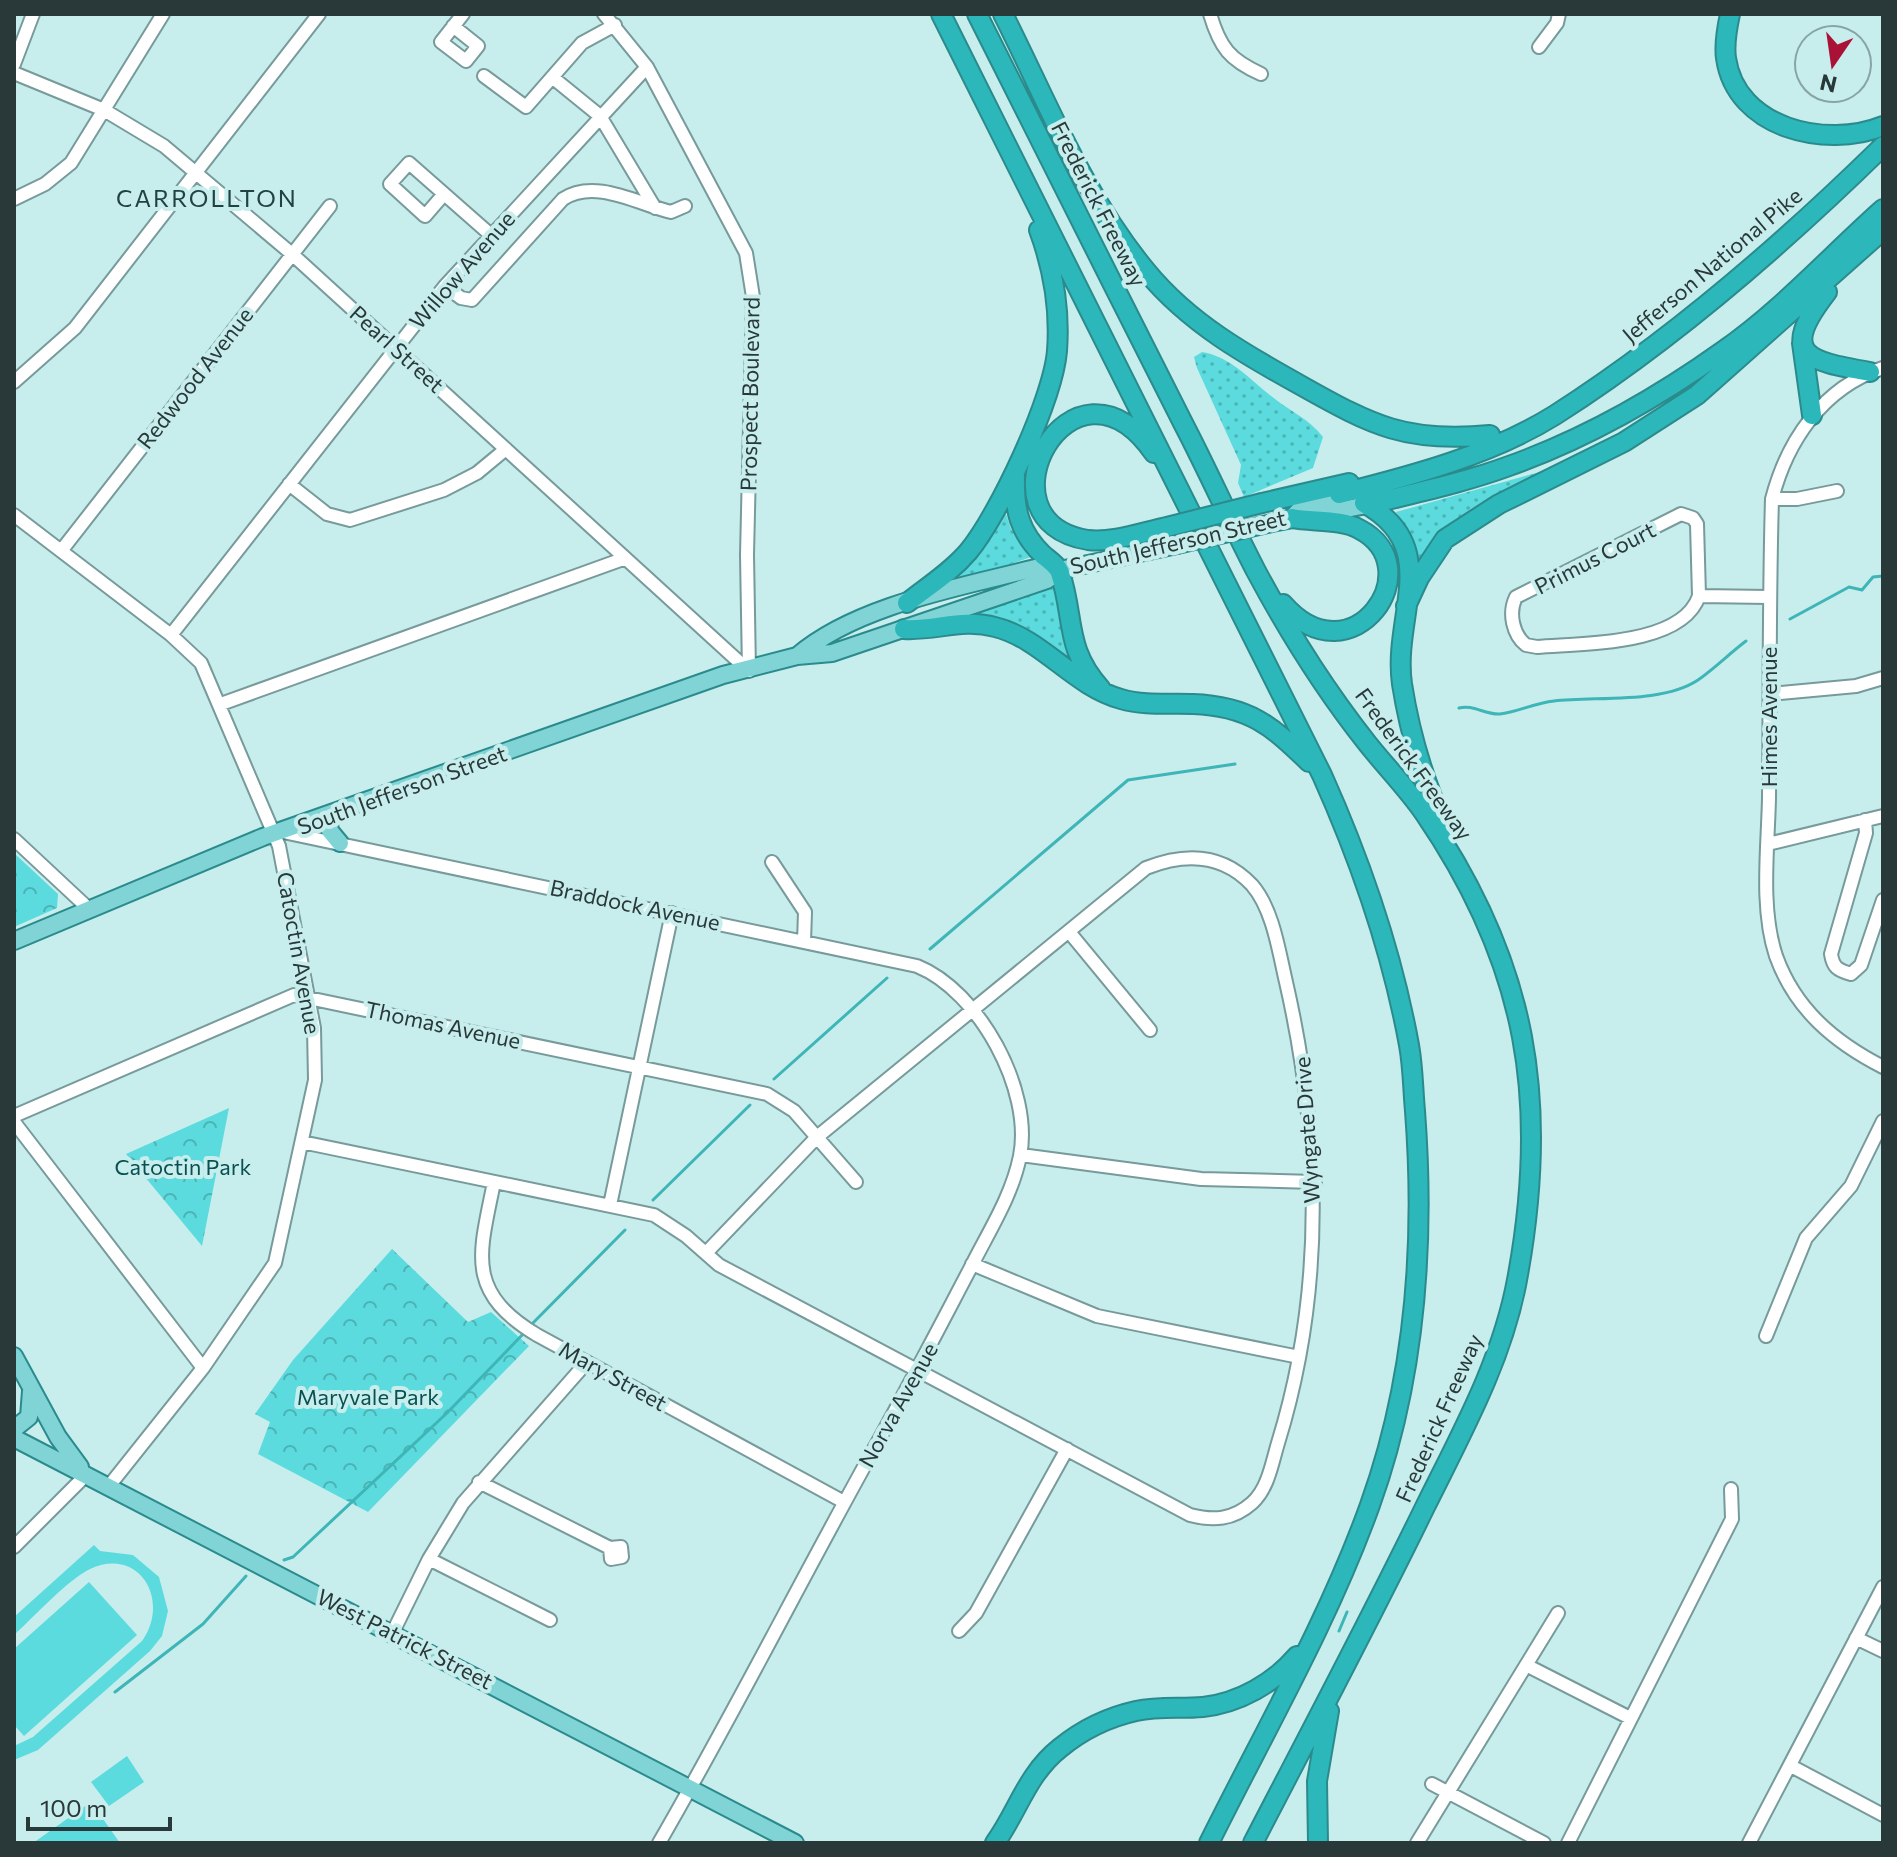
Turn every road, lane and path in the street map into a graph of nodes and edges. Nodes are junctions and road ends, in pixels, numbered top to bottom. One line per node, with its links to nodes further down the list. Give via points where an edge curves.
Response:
1 (33, 14): 15 (street)
2 (163, 14): 21 (street)
3 (319, 14): 26 (street)
4 (463, 14): 13 (street)
5 (604, 14): 12 (street, Prospect Boulevard)
6 (941, 14): 25 (highway, Frederick Freeway)
7 (977, 14): 60 (highway, Frederick Freeway)
8 (1003, 14): 44 (highway, via 1109,219 1148,274 1204,326 1374,425 1434,438)
9 (1210, 14): 18 (street, via 1234,61)
10 (1559, 14): 14 (street)
11 (1730, 14): 23 (highway, via 1729,68 1745,97 1764,115 1786,128 1830,137)
12 (615, 25): 16 (street, Prospect Boulevard); 20 (street, via 582,43)
13 (453, 26)
14 (1539, 47)
15 (14, 64)
16 (647, 67): 22 (street, Willow Avenue); 68 (street, Prospect Boulevard, via 746,253 753,297)
17 (14, 73): 21 (street, Pearl Street)
18 (1261, 74)
19 (484, 76): 20 (street, via 526,107)
20 (552, 77): 22 (street)
21 (104, 110): 26 (street, Pearl Street, via 164,146); 28 (street, via 71,163)
22 (600, 116): 31 (street); 34 (street, Willow Avenue)
23 (1883, 126)
24 (1883, 146): 42 (highway, Jefferson National Pike, via 1686,323)
25 (1014, 160): 47 (highway, via 1051,267 1057,331 1053,369); 48 (highway, Frederick Freeway)
26 (195, 172): 36 (street, Pearl Street); 41 (street, via 75,328)
27 (444, 194): 27 (street, via 409,163 390,184 425,216); 34 (street)
28 (14, 199)
29 (330, 206): 36 (street, Redwood Avenue)
30 (685, 206): 31 (street, via 671,212)
31 (655, 208): 37 (street, via 611,193 576,191 472,300)
32 (1883, 209): 50 (highway, via 1773,312 1639,406 1558,447)
33 (1883, 230): 35 (highway)
34 (492, 236): 37 (street, Willow Avenue)
35 (1859, 252): 38 (highway, via 1809,315); 45 (highway, via 1727,371)
36 (292, 254): 39 (street, Pearl Street); 57 (street, Redwood Avenue)
37 (445, 286): 39 (street, Willow Avenue)
38 (1801, 340): 40 (highway, via 1817,361); 43 (highway)
39 (395, 347): 46 (street, Pearl Street); 49 (street, Willow Avenue)
40 (1877, 370): 43 (street, Himes Avenue)
41 (14, 382)
42 (1569, 404): 44 (highway); 52 (highway, Jefferson National Pike, via 1482,449)
43 (1812, 415): 53 (street, Himes Avenue, via 1789,449)
44 (1490, 435): 48 (highway, bridge, via 1384,473 1098,541 1072,535 1054,523 1041,506 1036,464 1044,444 1059,429 1085,417 1107,417 1144,438)
45 (1624, 442): 50 (highway, via 1549,465); 64 (highway, via 1469,521 1445,539)
46 (506, 449): 49 (street, via 477,473 444,490 350,520 327,514); 58 (street, Pearl Street)
47 (1015, 469): 59 (highway, via 1019,523); 63 (highway, via 967,554)
48 (1179, 483): 73 (highway, Frederick Freeway)
49 (289, 484): 66 (street, Willow Avenue)
50 (1438, 487): 54 (highway)
51 (1837, 491): 53 (street)
52 (1339, 494): 54 (highway); 56 (main road, South Jefferson Street, via 1305,504)
53 (1772, 499): 62 (street, Himes Avenue)
54 (1367, 505): 56 (main road); 64 (highway, via 1389,519 1407,547)
55 (14, 515): 57 (street, Catoctin Avenue)
56 (1292, 518): 59 (main road, South Jefferson Street, bridge); 60 (highway, via 1356,527 1375,541 1388,573 1379,607 1352,628 1317,629 1297,618)
57 (61, 551): 66 (street, Catoctin Avenue)
58 (623, 559): 68 (street, Pearl Street); 72 (street)
59 (1060, 570): 63 (main road, South Jefferson Street, via 1047,565); 65 (main road, South Jefferson Street, via 1047,580); 70 (highway, via 1074,645)
60 (1257, 573): 82 (highway, Frederick Freeway, via 1313,667 1422,809)
61 (1699, 596): 61 (street, Primus Court, via 1686,614 1646,636 1537,647 1526,645 1514,632 1516,597 1681,514 1697,524); 62 (street)
62 (1769, 597): 71 (street, Himes Avenue)
63 (907, 603): 67 (main road, South Jefferson Street, via 822,635)
64 (1406, 606): 82 (highway, via 1402,681 1413,735 1440,817)
65 (904, 629): 67 (main road, South Jefferson Street, via 832,653); 70 (highway, via 963,622 1002,629)
66 (171, 635): 72 (street, Catoctin Avenue, via 201,663)
67 (797, 656): 68 (main road, South Jefferson Street)
68 (749, 671): 74 (main road, South Jefferson Street, via 723,675)
69 (1883, 678): 71 (street, via 1856,686)
70 (1105, 694): 73 (highway, via 1134,702 1211,705 1246,713 1284,736)
71 (1770, 694): 80 (street, Himes Avenue)
72 (221, 704): 77 (street, Catoctin Avenue)
73 (1322, 775): 131 (highway, Frederick Freeway, via 1348,833 1395,977 1410,1048 1419,1233 1405,1361 1388,1448 1370,1506)
74 (328, 816): 77 (main road, South Jefferson Street); 79 (main road, via 330,831)
75 (1883, 816): 76 (street)
76 (1865, 820): 80 (street); 83 (street, via 1866,833 1831,954 1841,971 1851,974 1861,965)
77 (279, 834): 79 (street, Braddock Avenue); 84 (main road, South Jefferson Street); 89 (street, Catoctin Avenue)
78 (14, 839): 84 (street)
79 (340, 843): 85 (street, Braddock Avenue)
80 (1768, 844): 93 (street, Himes Avenue, via 1771,935 1798,1000 1833,1037)
81 (772, 862): 88 (street, via 805,912)
82 (1470, 884): 125 (highway, Frederick Freeway, via 1505,965 1527,1064 1529,1205 1516,1286 1499,1347)
83 (1883, 900)
84 (89, 909): 87 (main road, South Jefferson Street)
85 (672, 913): 88 (street, Braddock Avenue); 92 (street)
86 (1070, 933): 90 (street, Wyngate Drive); 91 (street); 102 (street, Wyngate Drive, via 1146,868 1178,858 1214,860 1254,887 1279,950 1303,1058)
87 (14, 941)
88 (804, 942): 90 (street, Braddock Avenue, via 928,970)
89 (310, 997): 92 (street, Thomas Avenue); 94 (street, Thomas Avenue, via 294,995); 98 (street, Catoctin Avenue, via 316,1066)
90 (971, 1010): 97 (street, Wyngate Drive); 99 (street, Norva Avenue, via 1009,1070 1018,1103)
91 (1150, 1030)
92 (639, 1067): 97 (street, Thomas Avenue, via 767,1094 794,1111); 103 (street)
93 (1883, 1067)
94 (14, 1116)
95 (1883, 1121): 106 (street, via 1851,1186 1806,1238)
96 (14, 1122): 110 (street)
97 (817, 1137): 101 (street, Thomas Avenue); 104 (street, Wyngate Drive)
98 (302, 1142): 100 (street); 110 (street, Catoctin Avenue, via 275,1263)
99 (1021, 1155): 102 (street, via 1201,1179); 105 (street, Norva Avenue, via 1009,1193)
100 (494, 1182): 103 (street); 109 (street, Mary Street, via 480,1255 486,1284 521,1325)
101 (856, 1182)
102 (1315, 1182): 108 (street, Wyngate Drive)
103 (610, 1205): 104 (street, Wyngate Drive, via 662,1219)
104 (706, 1253): 111 (street, Wyngate Drive, via 719,1265)
105 (972, 1264): 108 (street, via 1097,1316); 111 (street, Norva Avenue)
106 (1766, 1336)
107 (14, 1356): 112 (main road)
108 (1299, 1357): 115 (street, Wyngate Drive, via 1267,1479 1253,1502 1230,1516 1218,1520 1190,1515)
109 (587, 1362): 117 (street); 120 (street, Mary Street)
110 (203, 1368): 118 (street, Catoctin Avenue)
111 (917, 1371): 115 (street, Wyngate Drive); 120 (street, Norva Avenue)
112 (30, 1383): 113 (main road, via 29,1417); 116 (main road, via 58,1437)
113 (14, 1429)
114 (14, 1438): 116 (main road, West Patrick Street)
115 (1067, 1449): 128 (street, via 976,1613)
116 (87, 1474): 118 (main road, West Patrick Street); 121 (street)
117 (479, 1482): 122 (street); 123 (street)
118 (109, 1486): 129 (main road, West Patrick Street)
119 (1731, 1489): 134 (street, via 1732,1519)
120 (844, 1502): 137 (street, Norva Avenue)
121 (14, 1547)
122 (610, 1548)
123 (429, 1559): 127 (street); 129 (street)
124 (1883, 1587): 130 (street)
125 (1378, 1602): 144 (highway, Frederick Freeway); 145 (highway, via 1330,1708 1317,1781)
126 (1558, 1613): 133 (street)
127 (550, 1620)
128 (959, 1631)
129 (393, 1632): 137 (main road, West Patrick Street)
130 (1856, 1638): 132 (street); 135 (street)
131 (1310, 1641): 142 (highway, via 1286,1669 1238,1698 1200,1707 1134,1711 1074,1738 1035,1774); 143 (highway, Frederick Freeway)
132 (1883, 1651)
133 (1526, 1665): 134 (street); 138 (street)
134 (1630, 1718): 148 (street)
135 (1791, 1766): 139 (street); 149 (street)
136 (1432, 1784): 138 (street)
137 (689, 1788): 140 (street, Norva Avenue); 141 (main road, West Patrick Street)
138 (1448, 1793): 146 (street); 147 (street)
139 (1883, 1815)
140 (659, 1843)
141 (795, 1843)
142 (995, 1843)
143 (1209, 1843)
144 (1253, 1843)
145 (1318, 1843)
146 (1417, 1843)
147 (1544, 1843)
148 (1568, 1843)
149 (1749, 1843)

